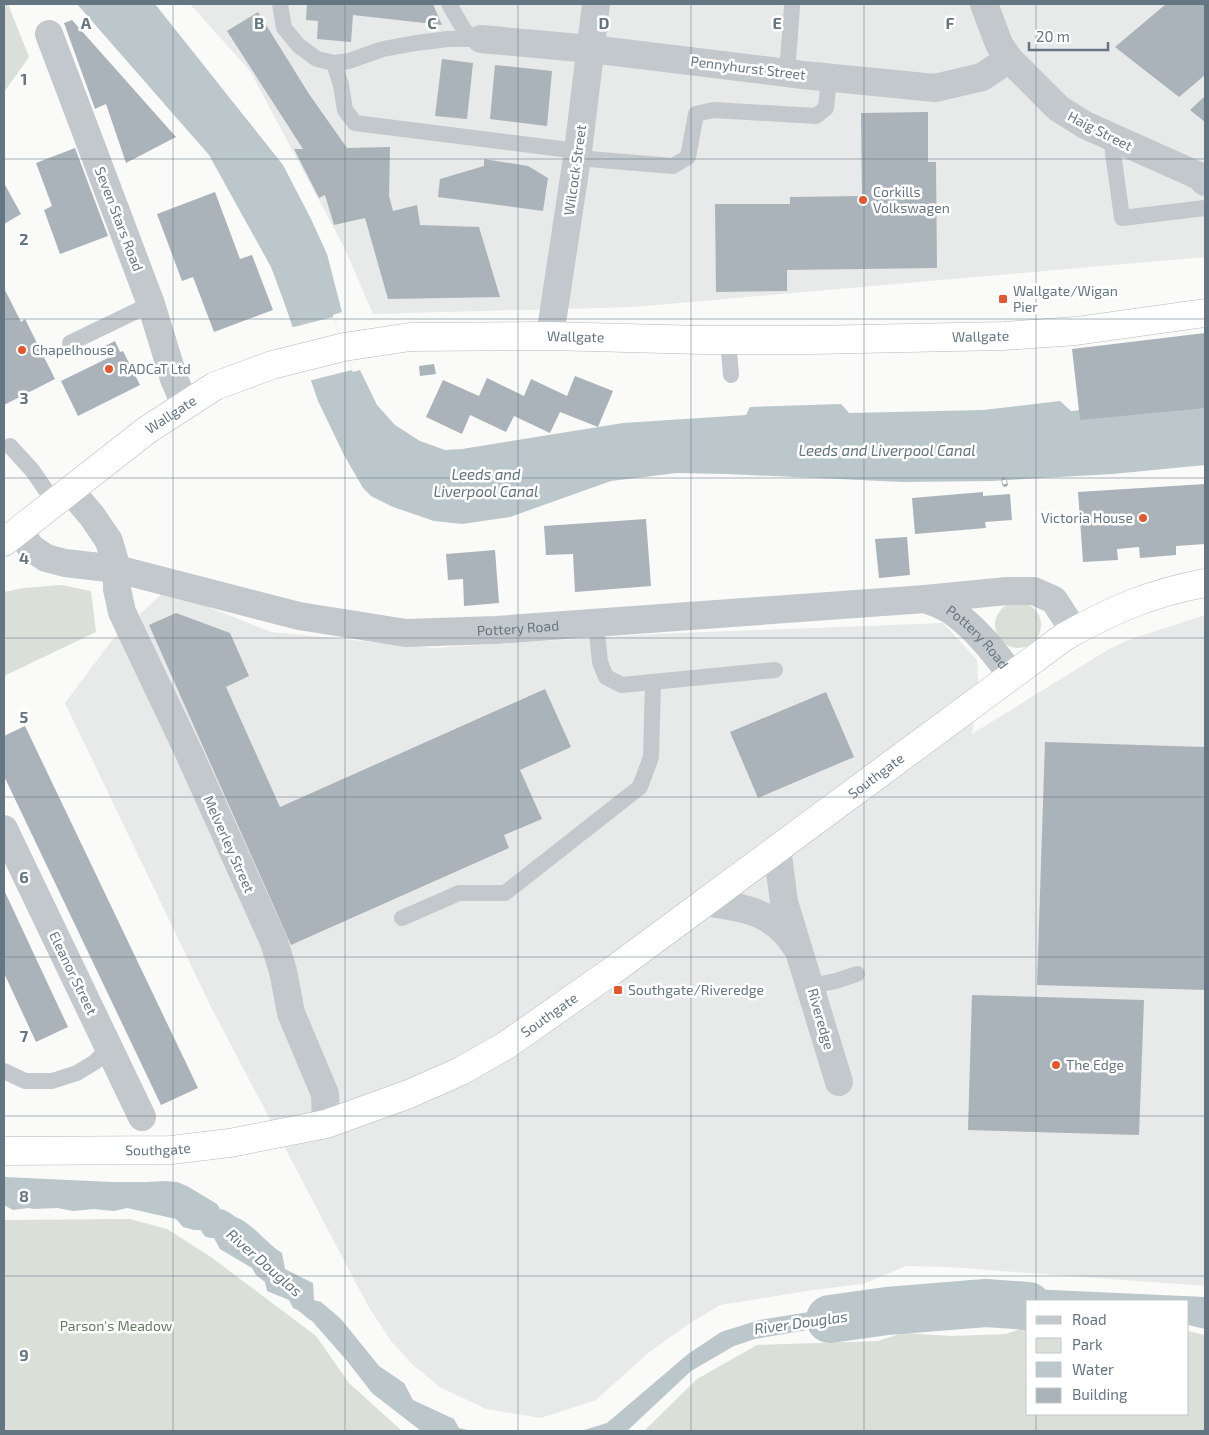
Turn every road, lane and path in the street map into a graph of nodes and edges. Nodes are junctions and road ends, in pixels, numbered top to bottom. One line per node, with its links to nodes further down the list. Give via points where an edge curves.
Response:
1 (280, 4): 10 (lane, via 284,28 299,46 317,59)
2 (449, 4): 7 (lane, via 464,30)
3 (596, 4): 8 (street, Wilcock Street)
4 (984, 4): 9 (street, Haig Street, via 999,44)
5 (792, 7): 11 (lane)
6 (49, 34): 17 (street, Seven Stars Road)
7 (477, 39): 8 (street, Pennyhurst Street); 10 (lane, via 416,43)
8 (591, 50): 11 (street, Pennyhurst Street); 14 (street, Wilcock Street)
9 (1009, 59): 12 (street, Pennyhurst Street, via 982,77 935,88); 13 (street, Haig Street, via 1058,108)
10 (334, 63): 14 (lane, via 345,110 355,123)
11 (787, 73): 12 (street, Pennyhurst Street)
12 (829, 78): 14 (lane, via 826,108 816,116 713,110 696,114 688,157 673,166)
13 (1111, 138): 15 (street, Haig Street, via 1199,176); 16 (lane, via 1122,218)
14 (578, 154): 19 (street, Wilcock Street)
15 (1205, 182)
16 (1205, 208)
17 (150, 304): 21 (lane); 23 (street, Seven Stars Road)
18 (1205, 313): 20 (highway, Wallgate, via 1008,336)
19 (550, 336): 20 (highway, Wallgate); 23 (highway, Wallgate, via 410,337 344,347 242,375)
20 (728, 340): 22 (lane)
21 (70, 343)
22 (731, 375)
23 (185, 404): 25 (highway, Wallgate)
24 (10, 446): 25 (lane)
25 (62, 496): 26 (highway, Wallgate); 27 (street, via 92,516 109,541)
26 (11, 536): 27 (street, Pottery Road, via 46,558)
27 (117, 569): 30 (street, Pottery Road, via 299,616 406,632); 46 (street, Melverley Street, via 122,612 274,942 291,1013 326,1094)
28 (1205, 583): 31 (highway, Pottery Road, via 1133,602)
29 (925, 599): 30 (street, Pottery Road); 31 (street, Pottery Road, via 1034,591 1054,600); 33 (street, Pottery Road, via 949,610 974,630)
30 (596, 623): 34 (lane, via 600,662 606,677 622,685)
31 (1074, 631): 33 (highway, Pottery Road)
32 (775, 670): 34 (lane)
33 (1011, 675): 36 (highway, Southgate)
34 (654, 682): 38 (lane, via 651,757 640,787 505,894 458,893)
35 (4, 830): 42 (street, Eleanor Street)
36 (777, 848): 37 (highway, Southgate); 39 (street, Riveredge, via 784,902)
37 (704, 902): 39 (street, Riveredge, via 758,912 791,938); 46 (highway, Southgate, via 505,1046 461,1071 409,1094)
38 (402, 918)
39 (802, 957): 41 (street, Riveredge)
40 (857, 974): 41 (lane)
41 (811, 986): 44 (street, Riveredge)
42 (109, 1048): 43 (lane, via 77,1073 52,1081 25,1081); 45 (street, Eleanor Street)
43 (4, 1071)
44 (839, 1082)
45 (142, 1117)
46 (326, 1124): 47 (highway, Southgate, via 230,1143 171,1150)
47 (4, 1151)

